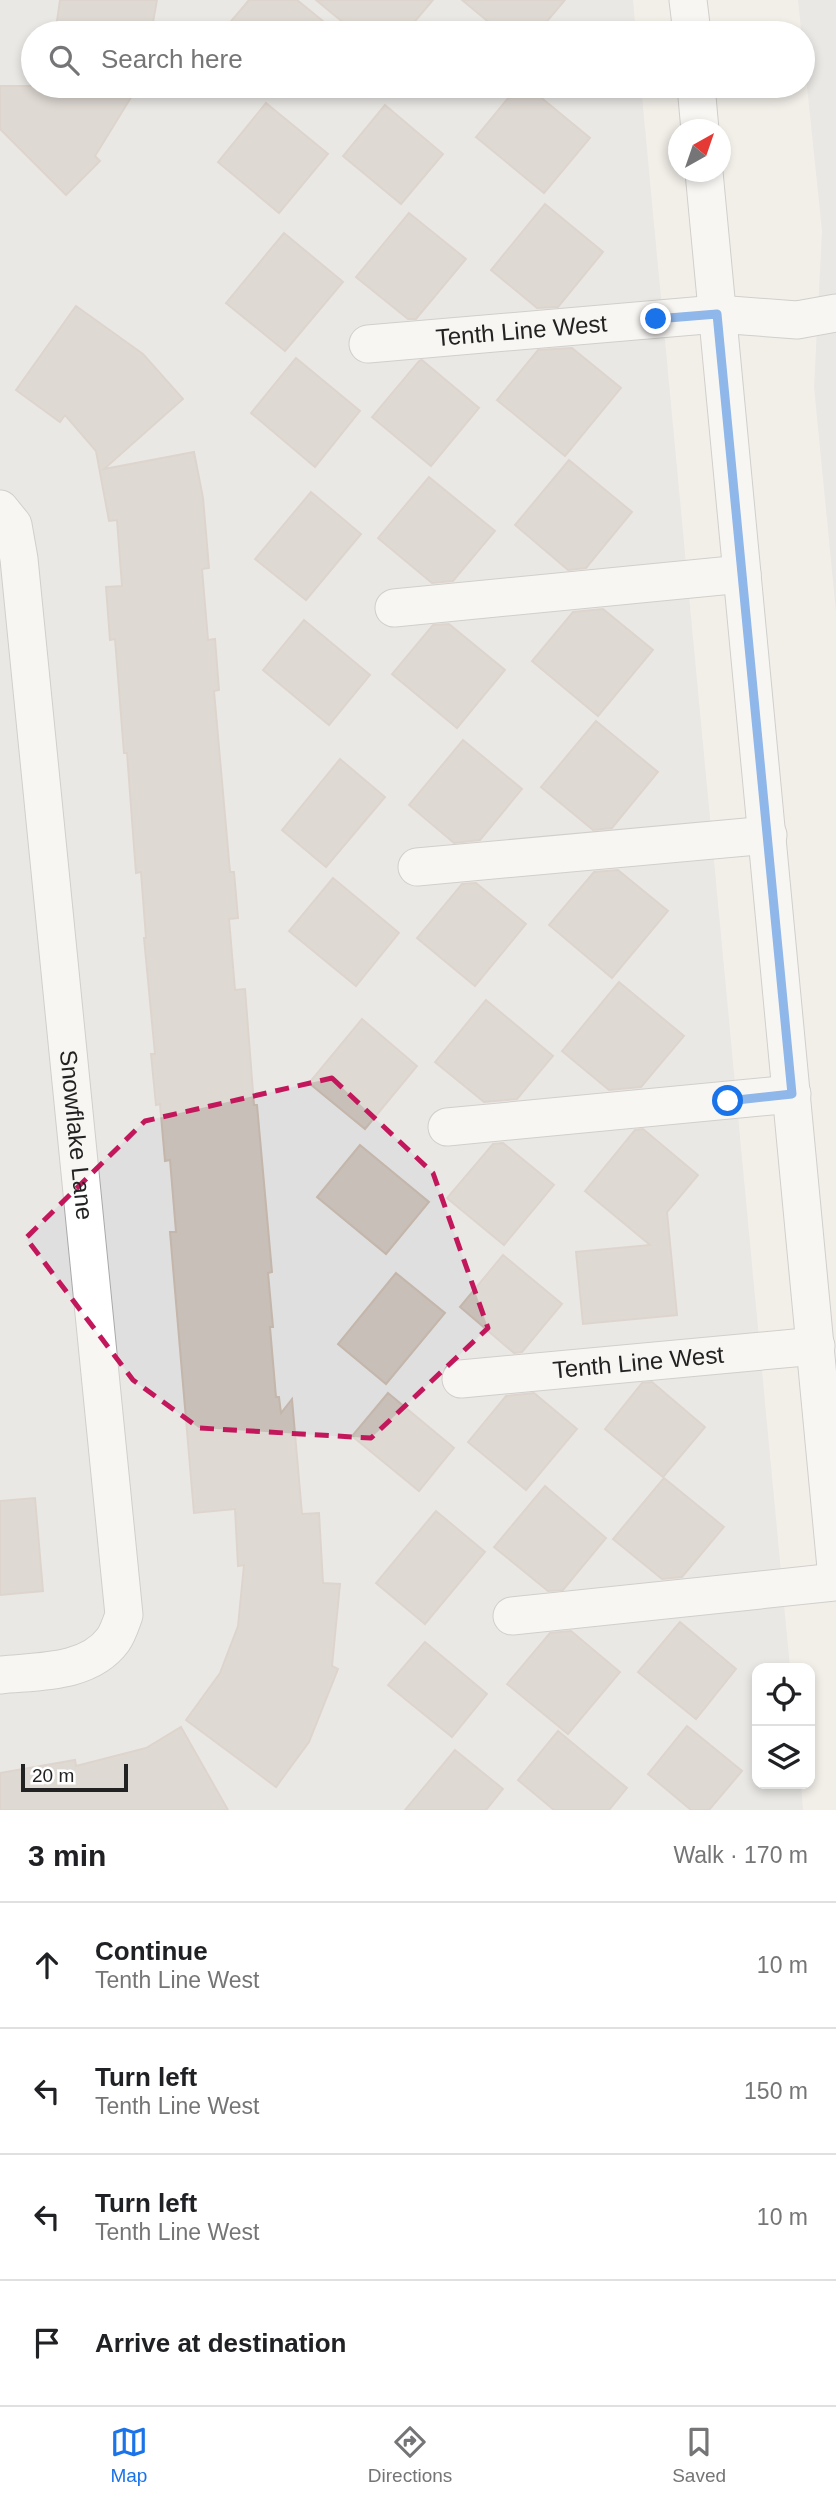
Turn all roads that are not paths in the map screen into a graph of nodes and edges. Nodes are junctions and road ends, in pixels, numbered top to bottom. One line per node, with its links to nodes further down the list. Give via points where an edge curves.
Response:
1 (688, 0): 2 (street)
2 (691, 21)
3 (697, 98): 4 (street)
4 (700, 119)
5 (705, 182): 7 (street)
6 (836, 313): 7 (street, Tenth Line West, via 797,320)
7 (717, 314): 8 (street, Tenth Line West); 10 (street)
8 (368, 344)
9 (0, 509): 21 (street, Snowflake Lane, via 13,525 19,559 124,1615 114,1639 96,1657 62,1669)
10 (742, 574): 11 (street); 12 (street)
11 (394, 608)
12 (768, 835): 13 (street); 14 (street)
13 (416, 867)
14 (792, 1094): 15 (street); 16 (street)
15 (447, 1127)
16 (816, 1346): 17 (street, Tenth Line West); 18 (street)
17 (461, 1379)
18 (836, 1568)
19 (836, 1582): 20 (street)
20 (512, 1616)
21 (0, 1675)

